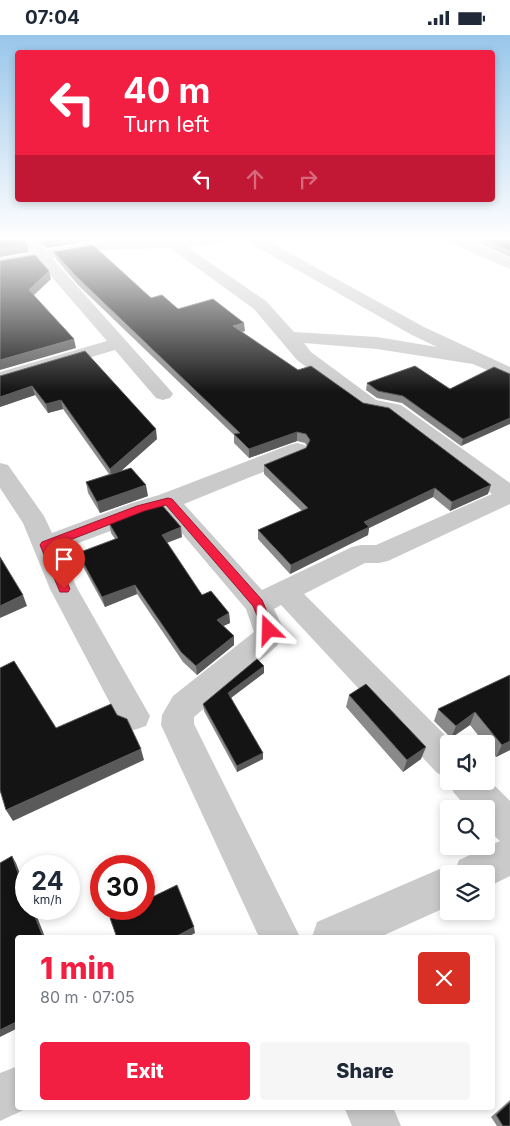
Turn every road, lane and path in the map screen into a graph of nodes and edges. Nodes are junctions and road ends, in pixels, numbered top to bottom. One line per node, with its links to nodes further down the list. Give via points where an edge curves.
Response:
1 (72, 290): 5 (street)
2 (239, 290): 4 (street, via 260,305)
3 (344, 290): 6 (street, via 418,331)
4 (289, 337): 6 (street, via 376,343); 12 (street, via 304,356 370,406 394,409)
5 (118, 343): 8 (street); 9 (street)
6 (478, 359): 7 (street)
7 (510, 374)
8 (0, 378)
9 (162, 394)
10 (297, 450): 13 (street)
11 (0, 470): 14 (street, via 35,522)
12 (510, 495): 15 (street, via 379,553 361,554)
13 (168, 501): 14 (street); 15 (street)
14 (46, 545): 16 (street, via 64,589)
15 (271, 597): 17 (street); 23 (street, via 267,637 184,706 178,715 178,725)
16 (134, 716)
17 (440, 754)
18 (475, 790): 19 (street)
19 (510, 827)
20 (510, 856): 21 (street)
21 (491, 865)
22 (440, 889): 24 (street)
23 (279, 935)
24 (337, 935)
25 (15, 1090): 26 (street)
26 (0, 1097)
27 (370, 1110): 28 (street)
28 (378, 1126)

